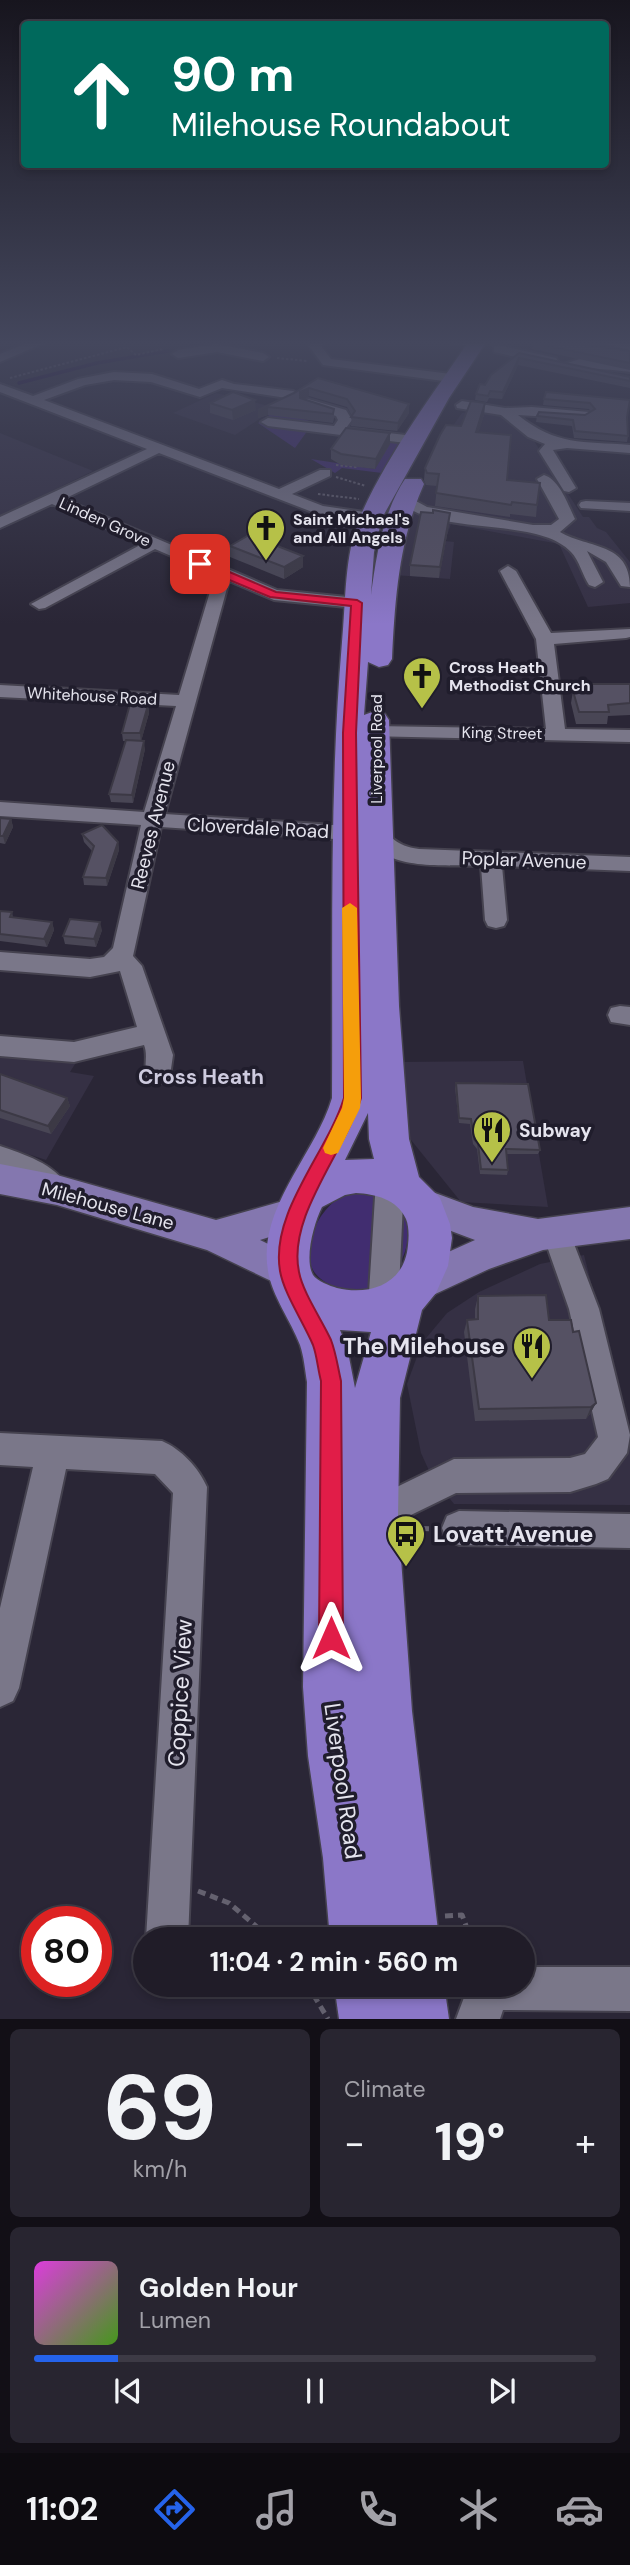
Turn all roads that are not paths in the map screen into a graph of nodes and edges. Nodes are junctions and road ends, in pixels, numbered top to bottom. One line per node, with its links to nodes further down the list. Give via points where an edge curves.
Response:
1 (121, 435): 8 (street)
2 (373, 435): 6 (street)
3 (418, 435): 6 (highway, Liverpool Road)
4 (436, 435): 17 (highway, Liverpool Road, via 420,469)
5 (536, 435): 7 (street)
6 (414, 440): 17 (highway, Liverpool Road)
7 (563, 445): 9 (street); 12 (street, via 546,451)
8 (157, 449): 13 (street); 14 (street)
9 (630, 449)
10 (329, 467): 13 (street)
11 (544, 479): 19 (street, via 567,519 558,528)
12 (569, 488)
13 (279, 495): 17 (street, via 333,514)
14 (52, 499): 18 (street); 20 (street, Linden Grove)
15 (586, 505): 16 (street)
16 (630, 507)
17 (388, 511): 19 (street, via 424,511); 26 (highway, Liverpool Road, via 362,552); 32 (highway, Liverpool Road)
18 (0, 523)
19 (547, 530): 21 (street)
20 (154, 544): 23 (street, Linden Grove); 27 (street)
21 (572, 544): 24 (street); 25 (street, via 610,554)
22 (508, 571): 29 (street)
23 (223, 574): 26 (street, Linden Grove, via 274,595); 31 (street, Reeves Avenue)
24 (595, 582)
25 (627, 583)
26 (357, 603): 37 (highway, Liverpool Road, via 349,733)
27 (38, 604)
28 (626, 633): 29 (street)
29 (545, 639): 33 (street)
30 (0, 691): 31 (street, Whitehouse Road)
31 (185, 701): 36 (street, Reeves Avenue)
32 (374, 732): 33 (street, King Street); 37 (highway, Liverpool Road)
33 (556, 734): 34 (street, King Street)
34 (630, 736)
35 (0, 809): 36 (street, Cloverdale Road)
36 (152, 821): 37 (street, Cloverdale Road); 41 (street, Reeves Avenue)
37 (362, 835): 38 (street, Poplar Avenue, via 394,853); 49 (highway, Liverpool Road, via 381,1006 389,1139); 50 (highway, Liverpool Road, via 351,1108)
38 (491, 859): 39 (street, Poplar Avenue); 40 (street)
39 (630, 864)
40 (496, 920)
41 (120, 958): 42 (street, via 111,965 90,968); 43 (street, via 130,966)
42 (0, 961)
43 (152, 1034): 44 (street, via 74,1052); 45 (street, via 162,1059)
44 (0, 1046)
45 (157, 1074)
46 (0, 1157): 48 (street, via 22,1165)
47 (0, 1179): 48 (main road, Milehouse Lane)
48 (57, 1190): 53 (main road, Milehouse Lane)
49 (403, 1190): 50 (highway, via 367,1175 345,1177); 52 (main road, via 450,1219 481,1227); 55 (highway, via 429,1222 430,1240 428,1261)
50 (303, 1203): 53 (main road); 54 (highway, via 288,1243)
51 (630, 1223): 52 (main road)
52 (549, 1233): 55 (main road, via 478,1256); 58 (street, via 584,1310 615,1441 596,1467 570,1475 454,1476)
53 (216, 1236): 54 (main road, Milehouse Lane)
54 (295, 1283): 55 (highway, via 320,1305 344,1311 365,1312); 63 (highway, Liverpool Road, via 324,1347 331,1381 331,1687)
55 (401, 1298): 58 (highway, via 376,1398)
56 (0, 1449): 57 (street)
57 (53, 1453): 61 (street); 62 (street, Coppice View, via 162,1458 190,1487)
58 (372, 1517): 64 (highway, via 384,1711)
59 (459, 1528): 60 (street)
60 (630, 1531)
61 (0, 1688)
62 (168, 1927)
63 (361, 1927)
64 (406, 1927)
65 (630, 1989): 68 (street)
66 (368, 1997): 69 (highway)
67 (413, 1997): 70 (highway)
68 (483, 2004)
69 (372, 2019)
70 (416, 2019)

